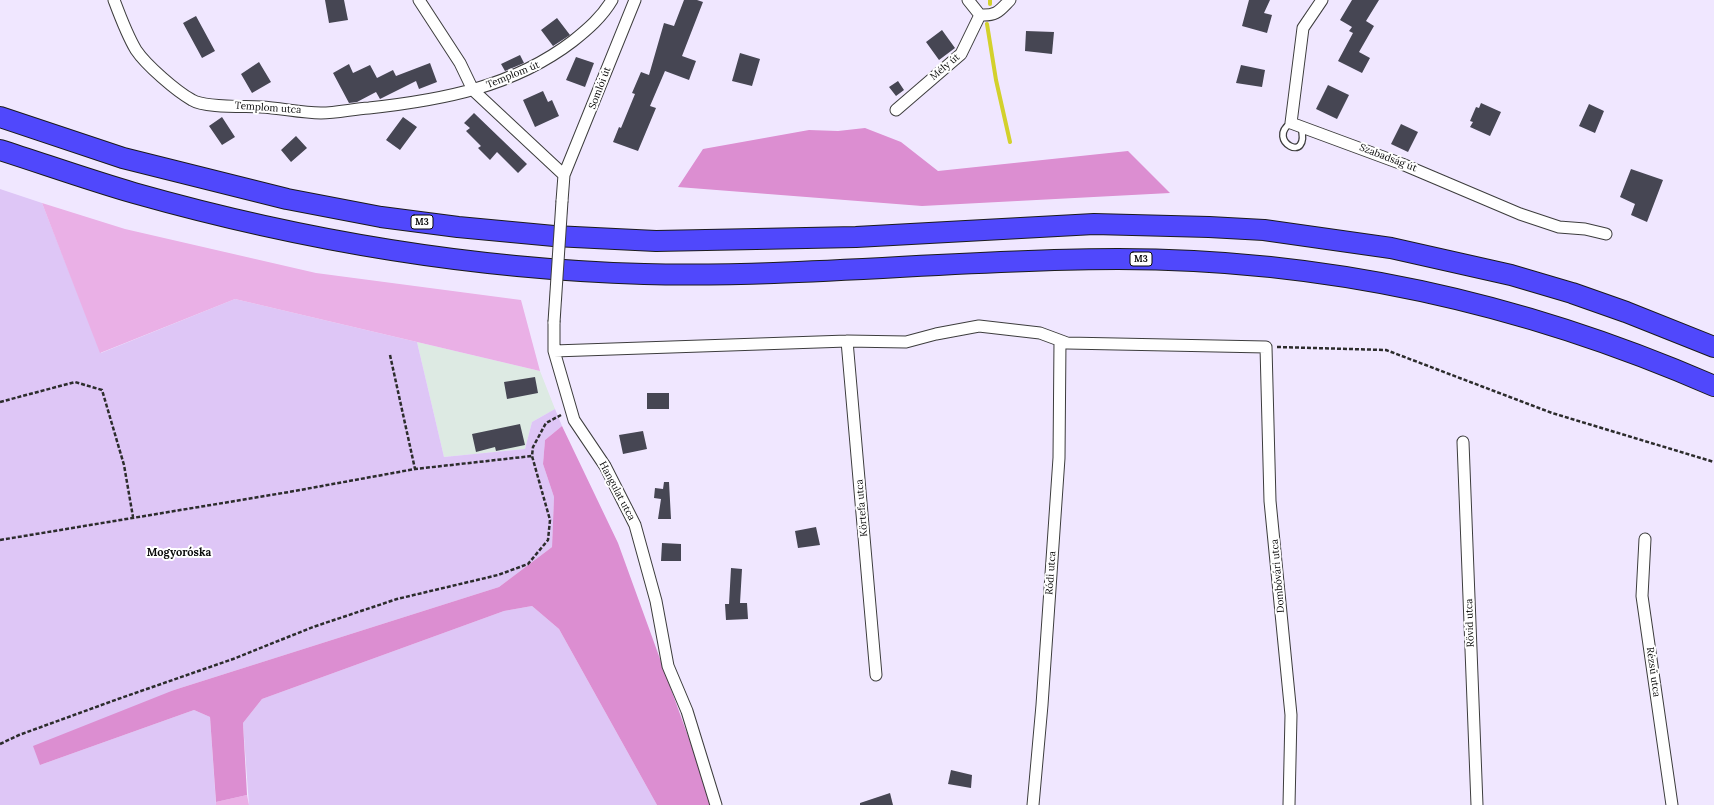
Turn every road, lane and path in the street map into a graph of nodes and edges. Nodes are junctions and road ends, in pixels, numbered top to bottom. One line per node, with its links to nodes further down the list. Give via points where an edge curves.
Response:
1 (114, 0): 9 (street, Templom utca, via 137,50 162,77 193,101 321,113 396,105)
2 (419, 0): 9 (street, via 460,63)
3 (612, 0): 9 (street, Templom út, via 600,18 548,60 531,69)
4 (635, 0): 13 (street, Somlói út)
5 (968, 0): 8 (street)
6 (1010, 0): 8 (street, via 997,14)
7 (1322, 0): 14 (street, Szabadság út, via 1303,28 1296,124 1402,164 1520,214 1559,227)
8 (980, 15): 10 (street, Mély út, via 961,54)
9 (473, 90): 13 (street)
10 (896, 110)
11 (0, 117): 18 (highway, M3, via 123,158 280,197 381,217 554,236 656,241 856,237 1094,224 1264,230 1391,248 1511,275 1626,312)
12 (0, 150): 21 (highway, M3, via 133,192 275,228 373,247 551,269 644,274 743,274 1118,259 1211,261 1337,275 1398,285 1502,309 1609,343)
13 (564, 176): 19 (street, Hangulat utca, bridge)
14 (1606, 234)
15 (847, 341): 16 (street, via 906,342 979,326 1040,333); 19 (street); 31 (street, Körtefa utca)
16 (1060, 341): 17 (street); 34 (street, Ródi utca, via 1059,458)
17 (1266, 347): 26 (path, via 1312,346 1386,350 1552,413); 35 (street, Dombóvári utca, via 1270,501 1291,715)
18 (1714, 347)
19 (554, 350): 23 (street, Hangulat utca)
20 (390, 355): 27 (path)
21 (1714, 386)
22 (0, 402): 28 (path, via 75,382 102,390 124,465)
23 (571, 410): 25 (path, via 546,423 533,447); 33 (street, Hangulat utca, via 574,420 605,466 635,525 656,602 668,666 687,711)
24 (1463, 442): 36 (street, Rövid utca)
25 (532, 456): 27 (path); 32 (path, via 550,520 548,540 528,564 498,575 397,599 313,627)
26 (1714, 462)
27 (415, 469): 28 (path)
28 (134, 517): 30 (path)
29 (1645, 539): 37 (street, Rézsű utca, via 1642,596)
30 (0, 540)
31 (876, 675)
32 (0, 744)
33 (716, 805)
34 (1033, 805)
35 (1289, 805)
36 (1477, 805)
37 (1672, 805)

